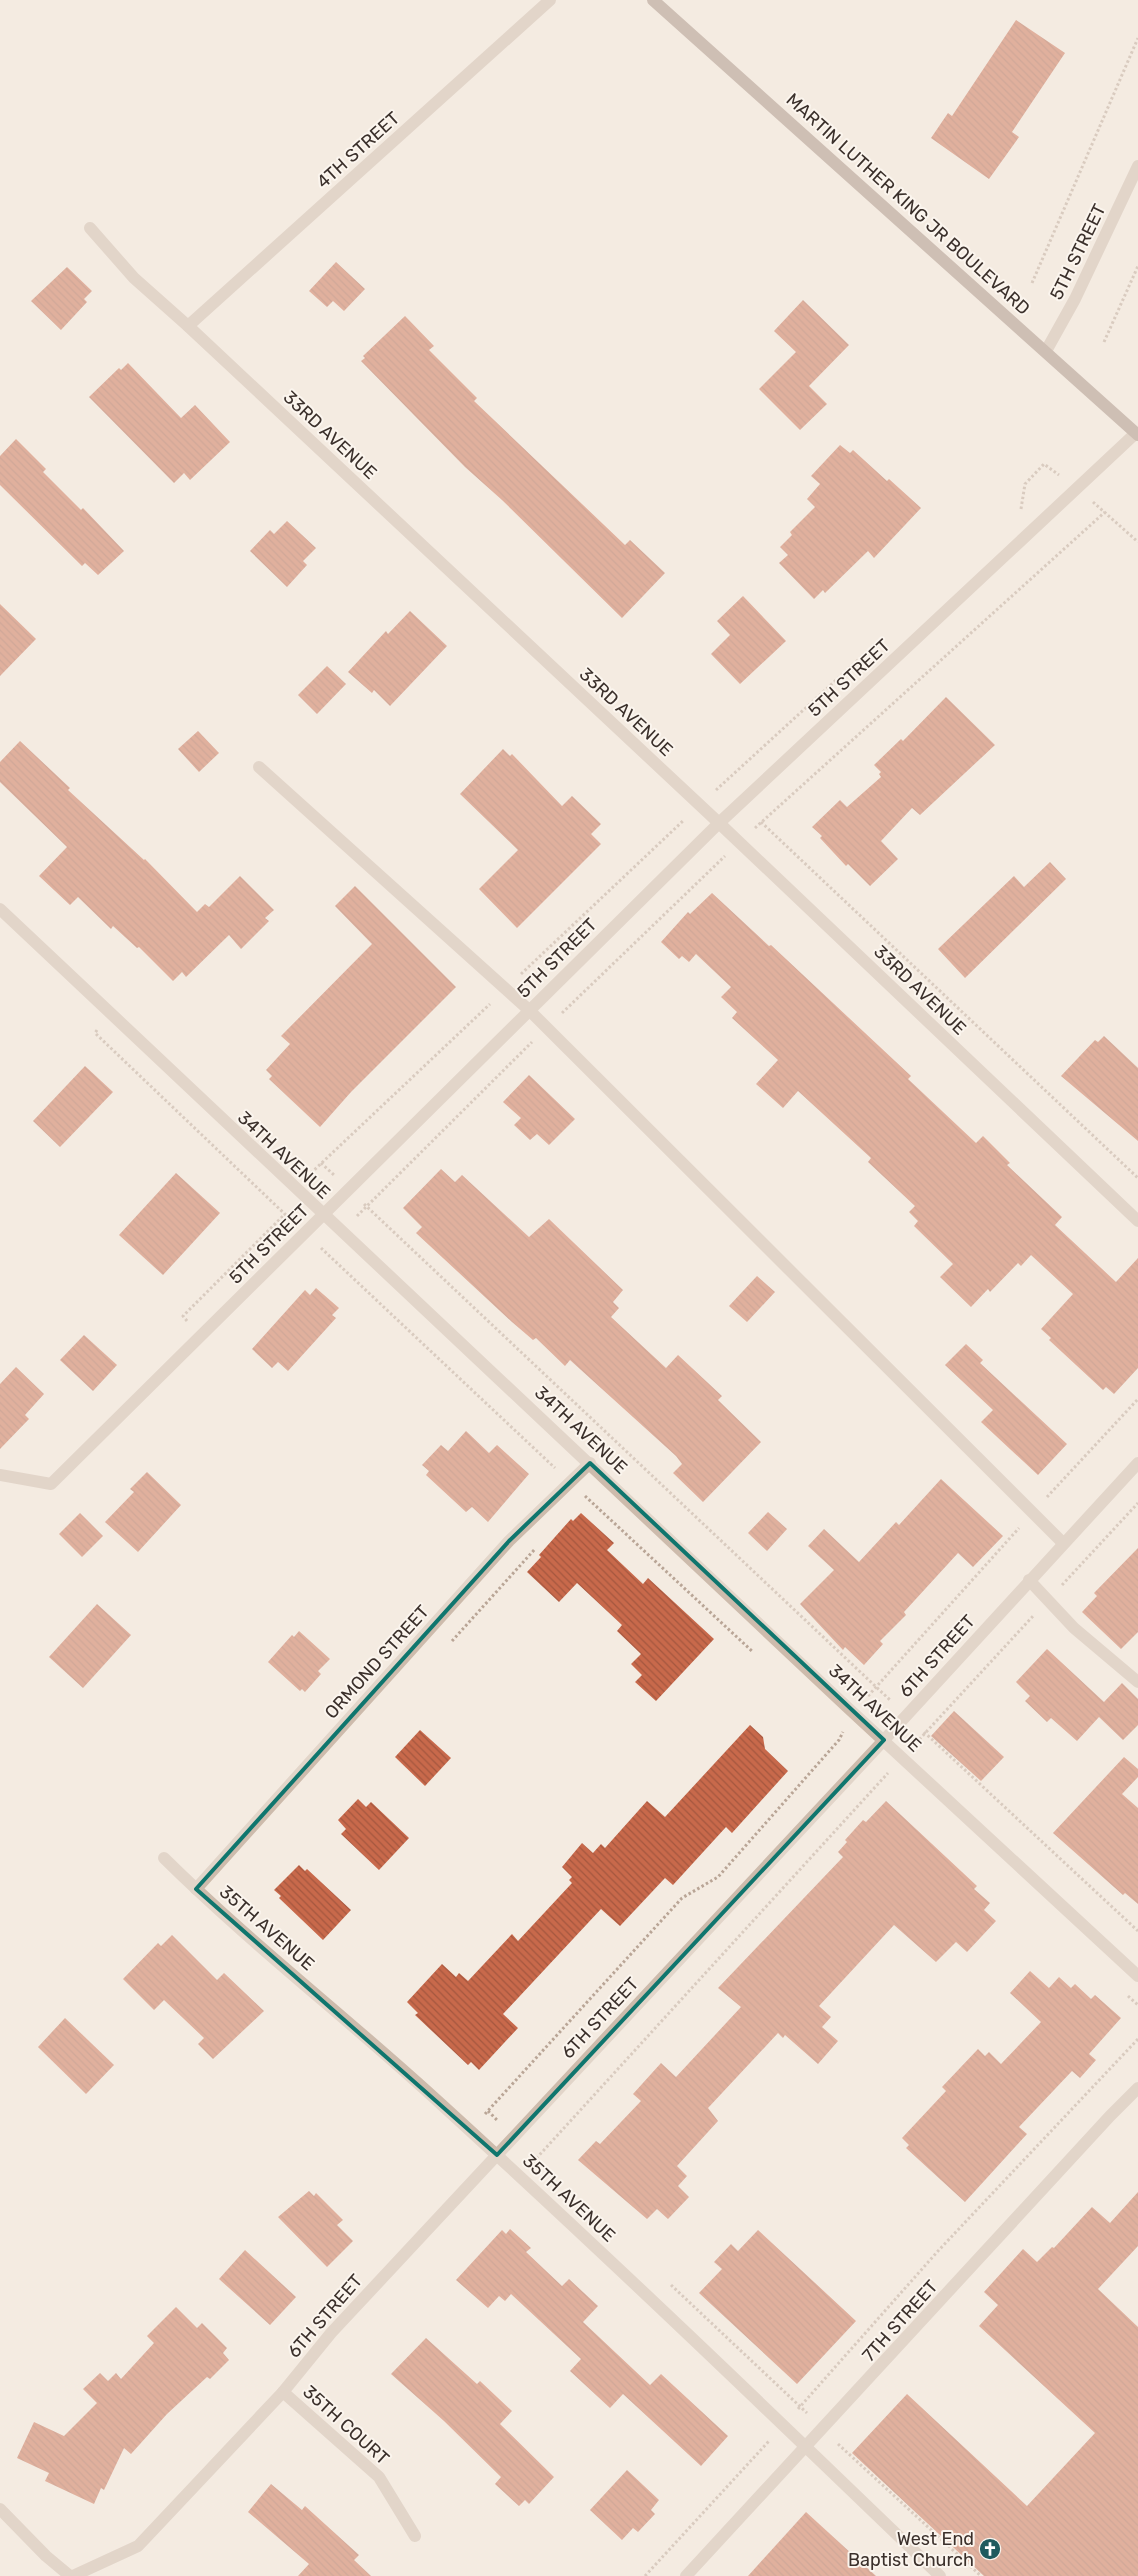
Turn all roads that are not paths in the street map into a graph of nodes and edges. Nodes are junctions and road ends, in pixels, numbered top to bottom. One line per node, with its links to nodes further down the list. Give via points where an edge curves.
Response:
1 (550, 0): 5 (street, 4TH STREET)
2 (654, 0): 6 (main road, MARTIN LUTHER KING JR BOULEVARD)
3 (1138, 166): 6 (street, 5TH STREET, via 1076,299)
4 (90, 228): 5 (street, 33RD AVENUE, via 134,278)
5 (188, 326): 9 (street, 33RD AVENUE)
6 (1046, 351): 7 (main road, MARTIN LUTHER KING JR BOULEVARD)
7 (1137, 434): 9 (street, 5TH STREET)
8 (259, 767): 11 (street)
9 (719, 823): 11 (street, 5TH STREET); 13 (street, 33RD AVENUE)
10 (0, 910): 12 (street, 34TH AVENUE)
11 (529, 1010): 12 (street, 5TH STREET); 17 (street)
12 (323, 1215): 14 (street, 34TH AVENUE); 16 (street, 5TH STREET, via 51,1484)
13 (1138, 1221)
14 (590, 1463): 20 (street, 34TH AVENUE); 22 (street, ORMOND STREET, via 509,1541)
15 (1138, 1463): 17 (street, 6TH STREET)
16 (0, 1475)
17 (1063, 1543): 18 (street, 6TH STREET)
18 (1029, 1580): 19 (street, via 1074,1628); 20 (street, 6TH STREET)
19 (1138, 1682)
20 (884, 1740): 23 (street, 34TH AVENUE); 25 (street, 6TH STREET)
21 (164, 1858): 22 (street, 35TH AVENUE)
22 (196, 1889): 25 (street, 35TH AVENUE, via 385,2052)
23 (1138, 1976)
24 (1138, 2088): 27 (street, 7TH STREET)
25 (497, 2155): 26 (street, 6TH STREET, via 331,2333); 27 (street, 35TH AVENUE, via 726,2368)
26 (283, 2392): 29 (street, 35TH COURT, via 379,2477); 30 (street, 6TH STREET, via 138,2546)
27 (804, 2446): 31 (street, 7TH STREET); 32 (street, 35TH AVENUE)
28 (0, 2509): 30 (street, via 46,2556)
29 (415, 2536)
30 (72, 2576)
31 (686, 2576)
32 (940, 2576)

